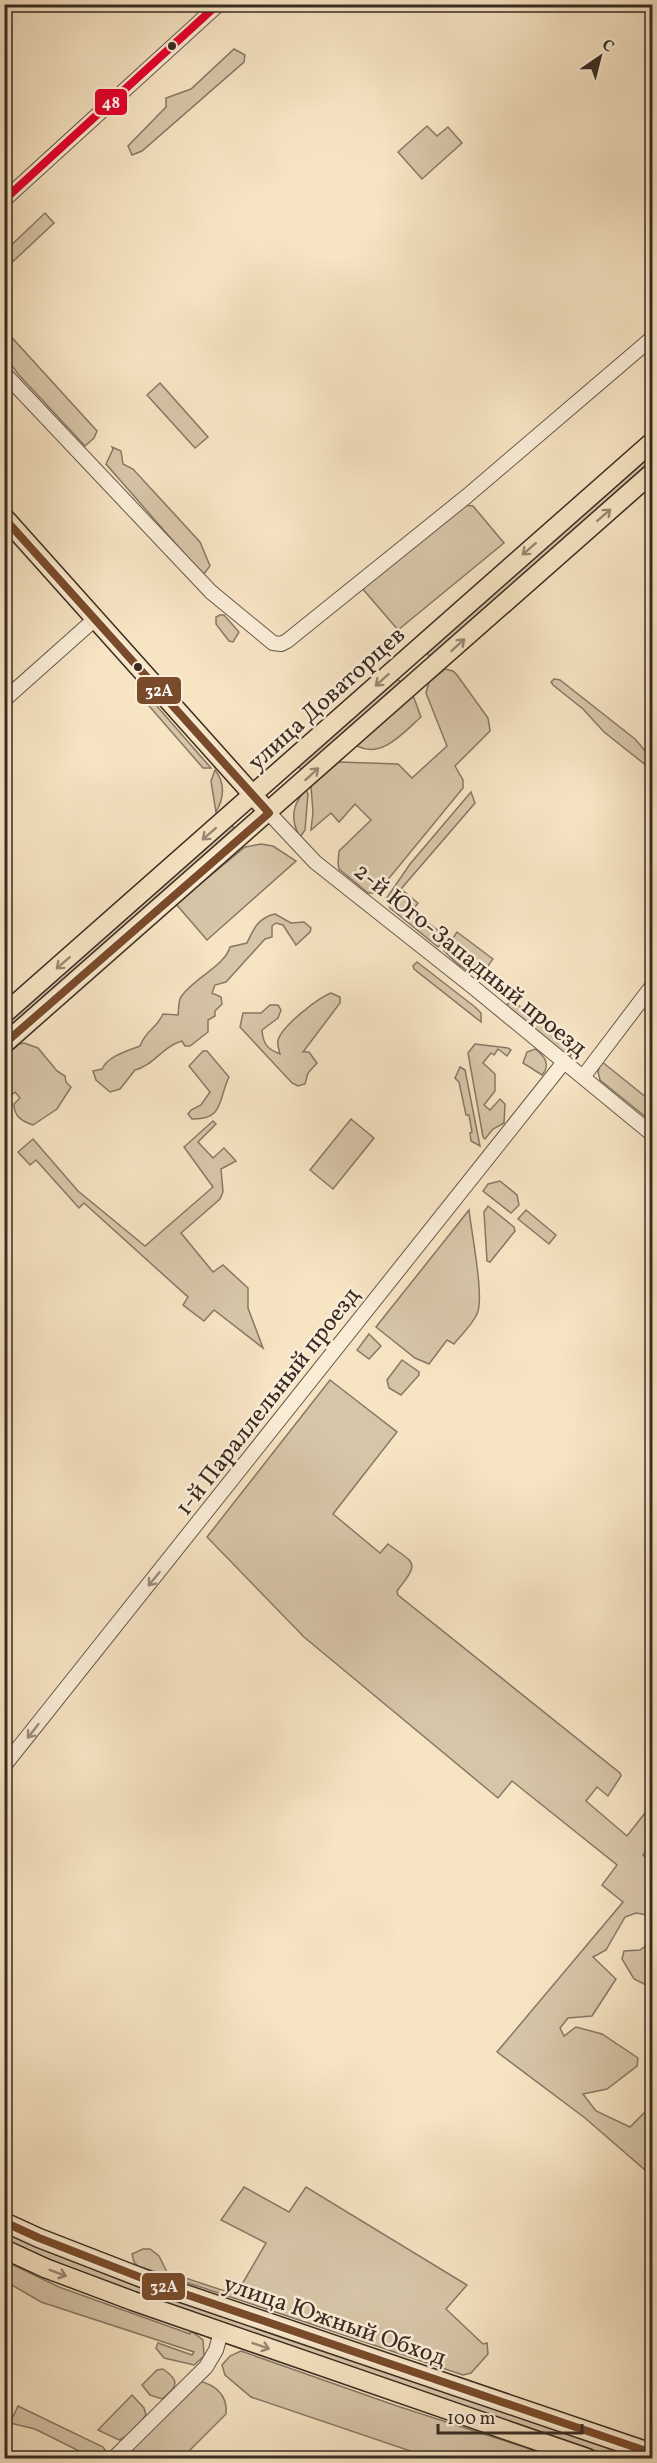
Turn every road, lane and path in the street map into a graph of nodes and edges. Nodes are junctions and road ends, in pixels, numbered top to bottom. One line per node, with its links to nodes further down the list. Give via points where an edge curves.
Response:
1 (219, 4): 2 (street)
2 (4, 200)
3 (652, 338): 4 (street, via 390,559 281,644 273,643 211,592)
4 (4, 373)
5 (652, 442): 10 (main road, улица Доваторцев, one-way to 10)
6 (652, 473): 11 (main road, улица Доваторцев, one-way to 6)
7 (4, 517): 8 (main road)
8 (95, 619): 9 (street); 10 (main road)
9 (4, 700)
10 (253, 796): 11 (main road); 13 (main road, улица Доваторцев, one-way to 13)
11 (268, 813): 14 (main road, улица Доваторцев); 15 (street, 2-й Юго-Западный проезд, via 315,862)
12 (652, 986): 16 (street)
13 (4, 1014)
14 (4, 1044)
15 (564, 1062): 16 (street, 2-й Юго-Западный проезд); 18 (street, 1-й Параллельный проезд, one-way to 18)
16 (583, 1077): 17 (street, 2-й Юго-Западный проезд)
17 (652, 1134)
18 (4, 1767)
19 (4, 2222): 22 (main road, улица Южный Обход, via 173,2290)
20 (4, 2249): 21 (main road, улица Южный Обход, one-way to 21)
21 (221, 2332): 23 (street, via 206,2367); 24 (main road, улица Южный Обход, one-way to 24)
22 (648, 2455)
23 (114, 2458)
24 (587, 2458)

